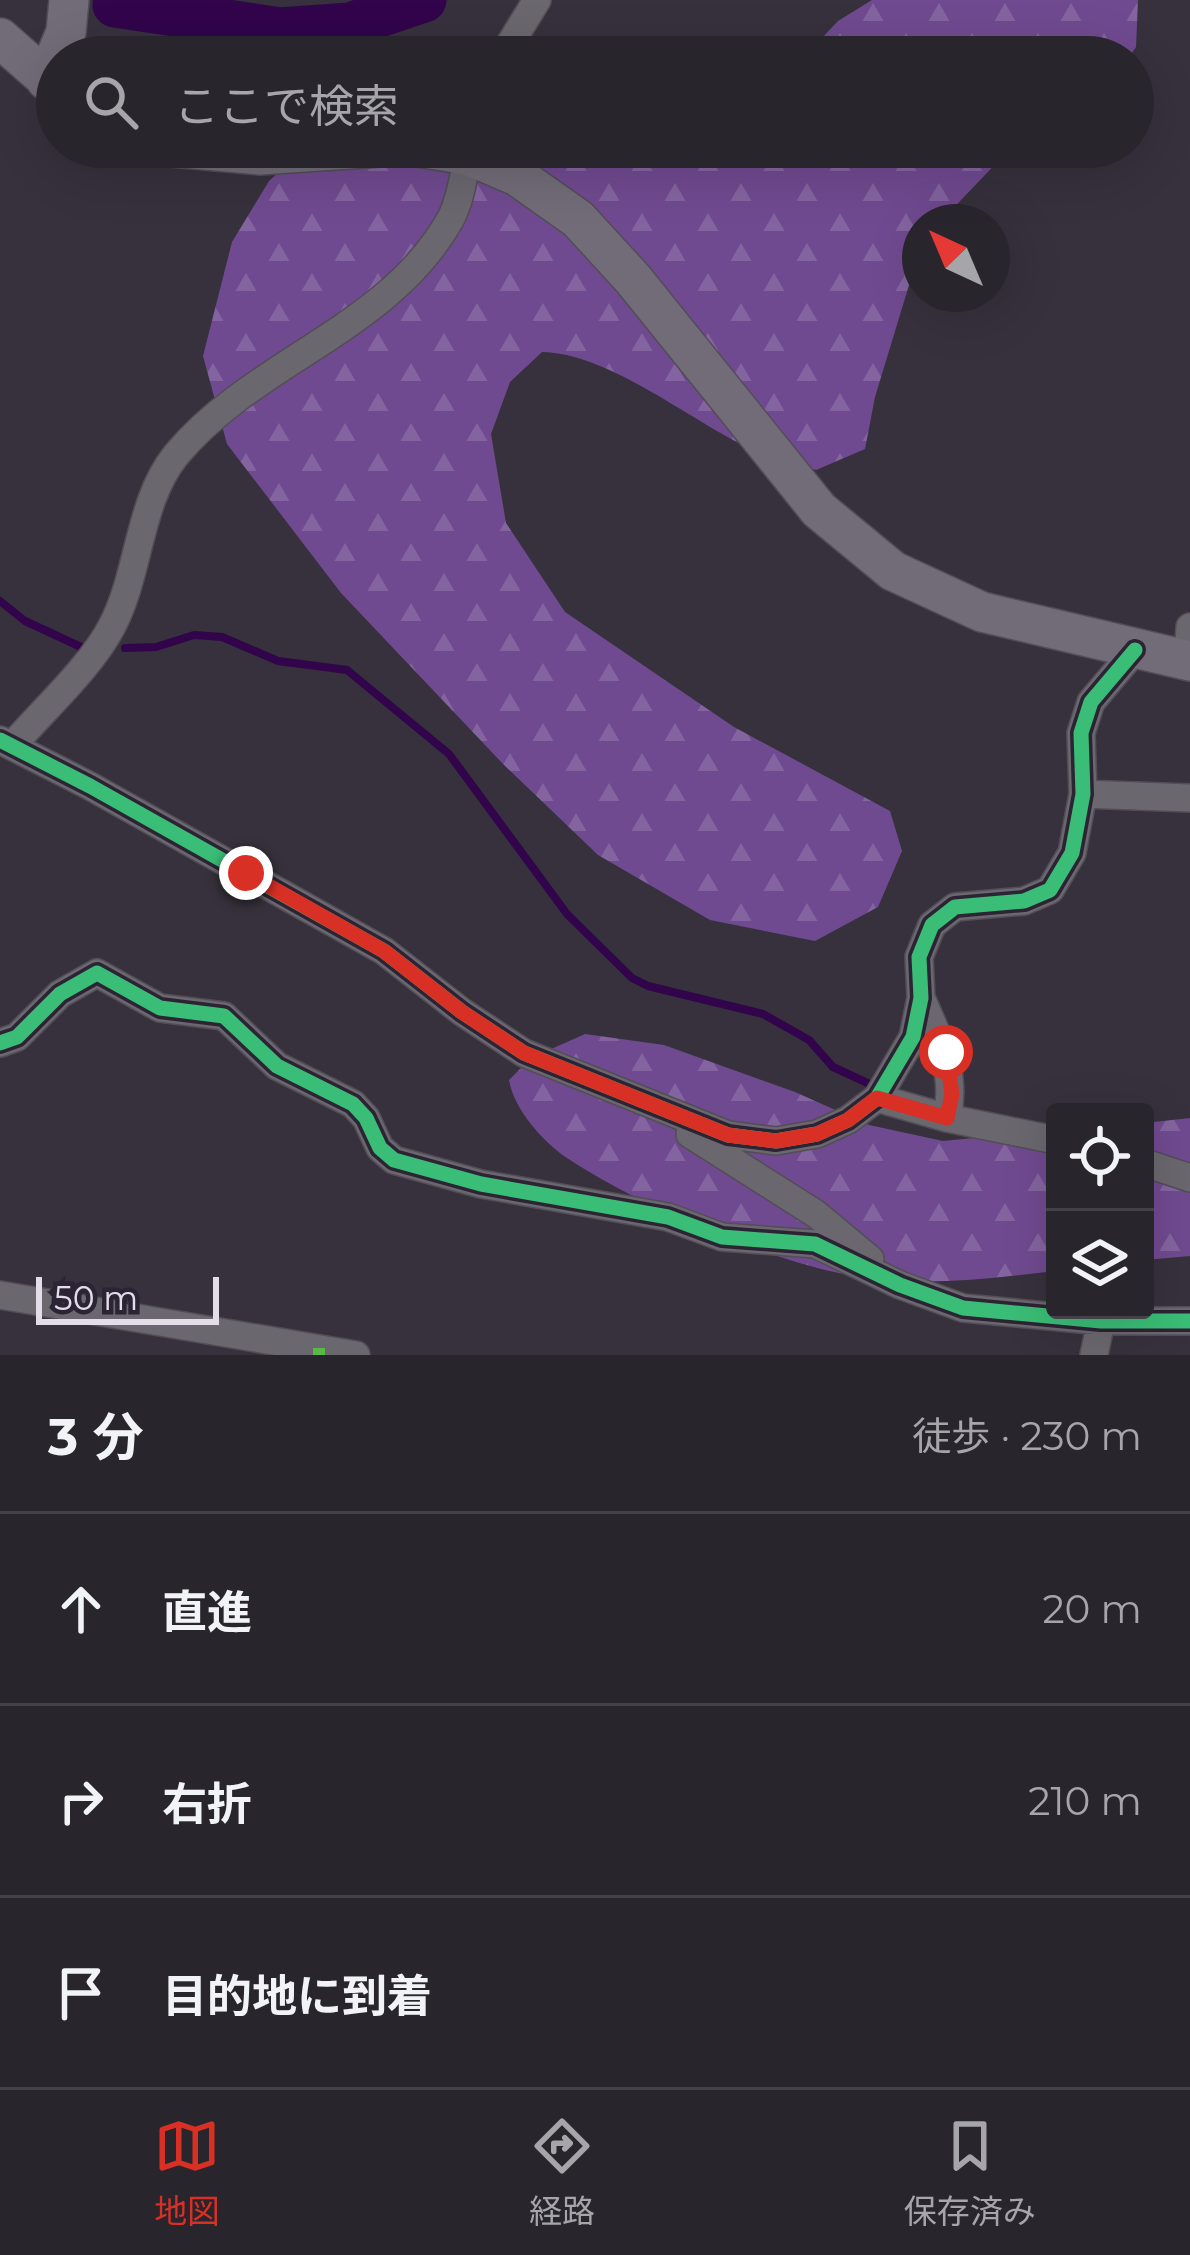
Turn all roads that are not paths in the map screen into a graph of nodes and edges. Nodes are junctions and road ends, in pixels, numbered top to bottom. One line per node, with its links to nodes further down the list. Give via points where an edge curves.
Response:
1 (69, 0): 3 (street)
2 (537, 0): 4 (street)
3 (65, 36)
4 (515, 36)
5 (0, 38): 6 (street)
6 (36, 70)
7 (465, 168): 11 (street, via 453,214 416,270 236,400 176,455 112,626)
8 (502, 168): 9 (street, via 578,219 819,510 893,572 982,612)
9 (1135, 650): 10 (street); 12 (street, via 1091,702 1081,733)
10 (1189, 650)
11 (6, 743): 17 (street, via 384,951 524,1053)
12 (1083, 794): 13 (street); 14 (street, via 1072,853 1050,890 1024,902 955,907 932,925 919,957)
13 (1190, 798)
14 (921, 998): 16 (street, via 914,1037); 18 (street, via 946,1052)
15 (0, 1043): 20 (street, via 97,973 160,1008 224,1016 277,1066 353,1105 394,1160 481,1184 668,1216 722,1237 815,1244)
16 (883, 1089): 17 (street, via 848,1120 776,1141 728,1135); 18 (street)
17 (641, 1102): 20 (street, via 816,1214)
18 (949, 1111): 19 (street)
19 (1046, 1138)
20 (900, 1285): 22 (street, via 963,1307)
21 (0, 1295): 24 (street)
22 (1100, 1321): 23 (street); 25 (street)
23 (1190, 1321)
24 (356, 1355)
25 (1094, 1355)

